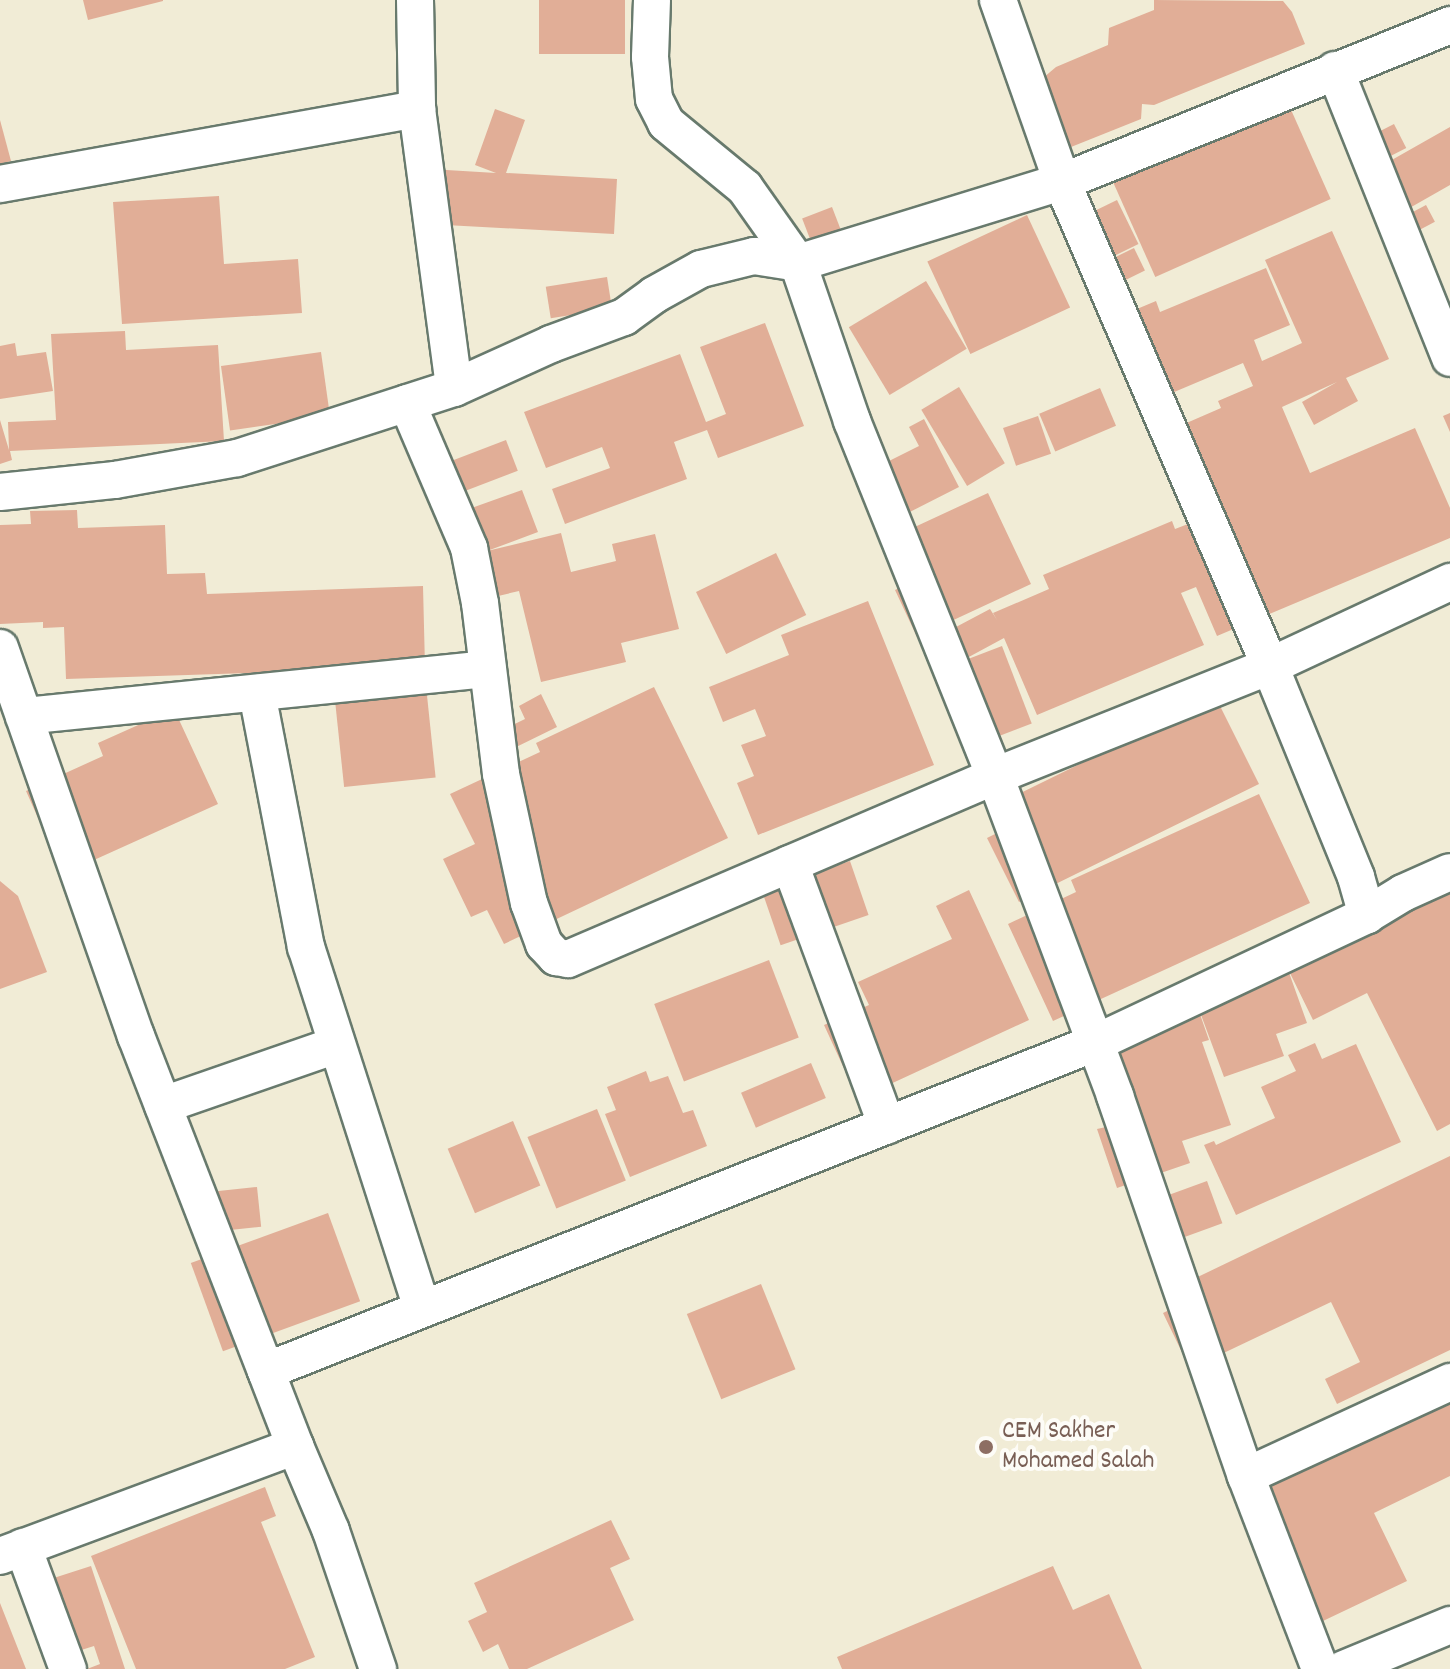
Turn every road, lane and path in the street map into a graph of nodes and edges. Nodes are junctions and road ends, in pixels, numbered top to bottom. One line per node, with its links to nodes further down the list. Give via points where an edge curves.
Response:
1 (415, 0): 6 (street)
2 (652, 0): 9 (street, via 654,99 666,123 745,188)
3 (998, 0): 7 (street)
4 (1450, 25): 5 (street)
5 (1335, 70): 7 (street); 10 (street)
6 (417, 109): 8 (street); 11 (street)
7 (1062, 182): 9 (street); 16 (street)
8 (0, 184)
9 (798, 263): 11 (street, via 754,256 701,269 624,317); 20 (street, via 852,421)
10 (1450, 358)
11 (454, 388): 12 (street)
12 (407, 403): 13 (street, via 237,458 115,480); 17 (street, via 469,548)
13 (0, 492)
14 (1450, 582): 16 (street)
15 (0, 648): 19 (street)
16 (1270, 666): 20 (street); 23 (street)
17 (488, 669): 18 (street); 21 (street, via 501,774 529,903 544,944 556,957 568,959)
18 (257, 693): 19 (street); 25 (street, via 306,947)
19 (24, 716): 26 (street)
20 (995, 776): 21 (street); 24 (street)
21 (790, 864): 27 (street)
22 (1450, 872): 23 (street)
23 (1367, 915): 24 (street)
24 (1095, 1043): 27 (street); 32 (street)
25 (336, 1045): 26 (street); 28 (street)
26 (163, 1105): 29 (street)
27 (887, 1126): 28 (street)
28 (422, 1309): 29 (street)
29 (266, 1371): 31 (street)
30 (1450, 1382): 32 (street)
31 (295, 1446): 33 (street); 36 (street, via 331,1531)
32 (1246, 1476): 37 (street)
33 (11, 1552): 35 (street)
34 (1450, 1625): 38 (street)
35 (68, 1669)
36 (378, 1669)
37 (1320, 1669)
38 (1344, 1669)

